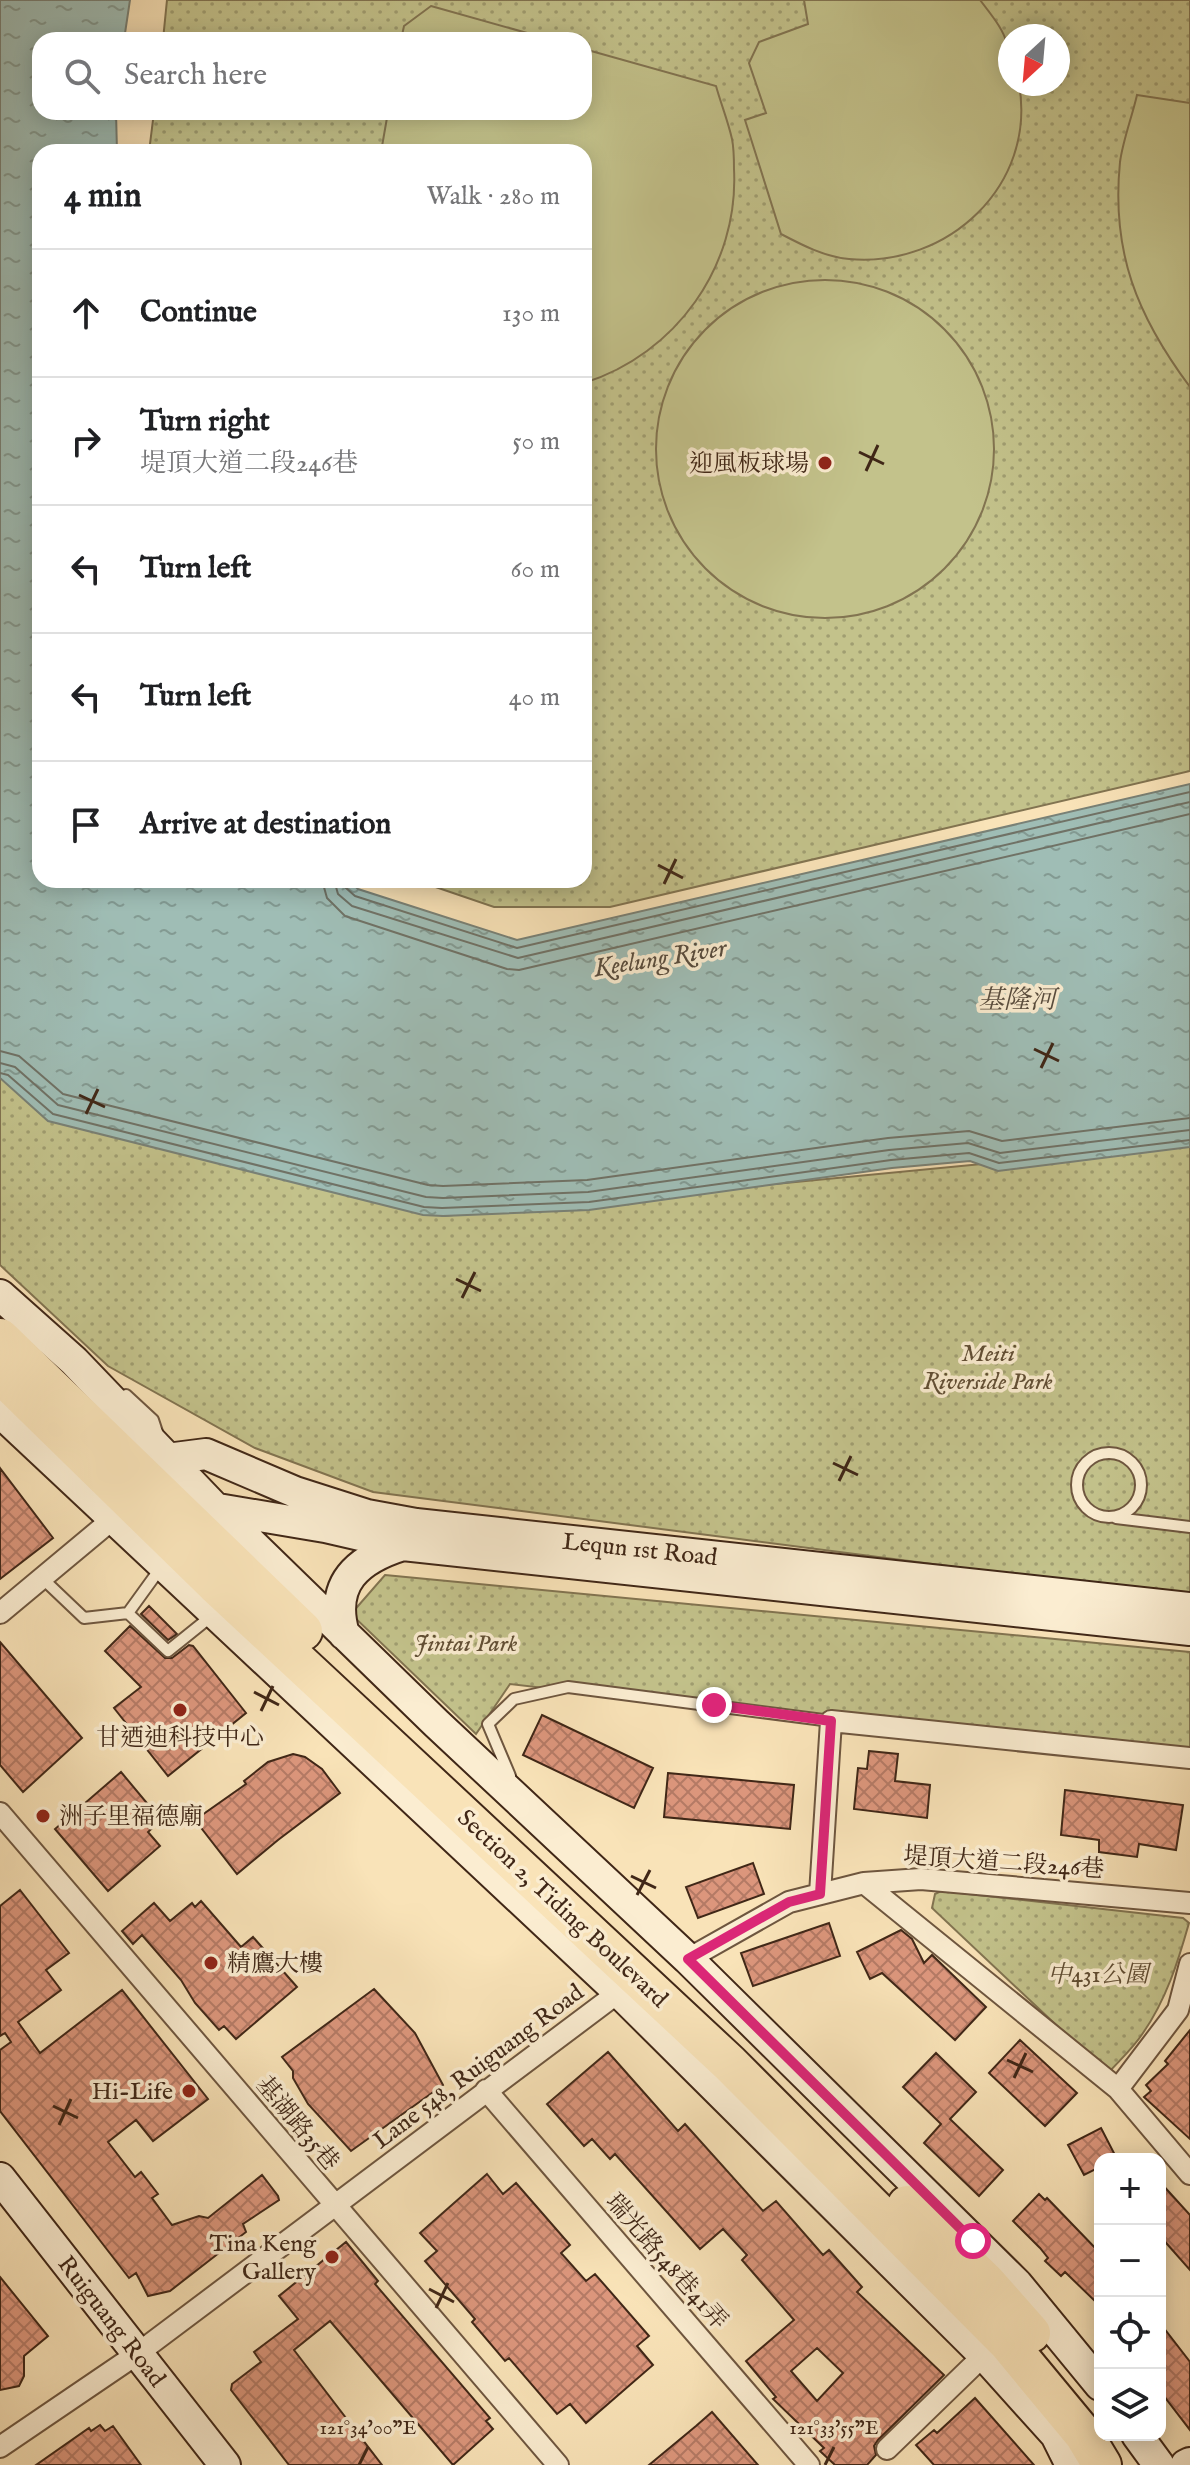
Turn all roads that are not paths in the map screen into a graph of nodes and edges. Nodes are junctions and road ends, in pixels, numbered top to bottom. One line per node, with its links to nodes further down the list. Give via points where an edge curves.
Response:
1 (6, 1292): 3 (lane); 8 (street, Section 2, Tiding Boulevard)
2 (0, 1338): 7 (highway, Section 2, Tiding Boulevard)
3 (99, 1369)
4 (0, 1374): 11 (highway, Section 2, Tiding Boulevard)
5 (120, 1390): 8 (lane, via 153,1420)
6 (0, 1412): 11 (street, Section 2, Tiding Boulevard)
7 (105, 1438): 8 (street, Lequn 1st Road); 9 (highway, Section 2, Tiding Boulevard)
8 (167, 1459): 10 (street, Section 2, Tiding Boulevard); 17 (street, Lequn 1st Road, via 206,1454 295,1492 416,1524)
9 (175, 1505): 10 (street, Lequn 1st Road); 11 (street, Lequn 1st Road); 42 (highway, Section 2, Tiding Boulevard, via 986,2282 1061,2366)
10 (215, 1508): 14 (street, Lequn 1st Road); 22 (street, Section 2, Tiding Boulevard)
11 (126, 1514): 15 (street, Section 2, Tiding Boulevard); 16 (street); 51 (highway, Section 2, Tiding Boulevard, via 729,2063 1007,2342 1084,2435)
12 (1106, 1517): 12 (lane, via 1126,1513 1141,1489 1137,1469 1113,1454 1085,1464 1077,1482 1088,1510); 13 (lane)
13 (1190, 1527)
14 (403, 1545): 21 (street, Lequn 1st Road); 22 (street, via 378,1553 346,1583 338,1613)
15 (163, 1564): 19 (lane); 20 (street, Section 2, Tiding Boulevard)
16 (42, 1578): 18 (street); 19 (lane, via 84,1618)
17 (1190, 1608)
18 (0, 1613)
19 (128, 1613): 20 (lane, via 168,1651)
20 (215, 1613): 32 (street, Section 2, Tiding Boulevard)
21 (1190, 1630)
22 (344, 1634): 25 (street, Section 2, Tiding Boulevard)
23 (831, 1721): 24 (street); 25 (lane, via 568,1687 514,1699 488,1724); 28 (street)
24 (1190, 1758)
25 (526, 1807): 30 (street, Section 2, Tiding Boulevard)
26 (0, 1813): 38 (street, 基湖路35巷)
27 (864, 1883): 28 (street, 堤頂大道二段246巷); 29 (street, 堤頂大道二段246巷, via 921,1879); 34 (street)
28 (820, 1894): 30 (street, 堤頂大道二段246巷, via 789,1902)
29 (1190, 1903)
30 (688, 1959): 41 (street, Section 2, Tiding Boulevard, via 1017,2284)
31 (1190, 1964): 33 (street)
32 (619, 1992): 35 (street, Lane 548, Ruiguang Road); 40 (street, Section 2, Tiding Boulevard)
33 (1184, 2014): 34 (street)
34 (1118, 2089): 36 (street)
35 (486, 2090): 38 (street, Lane 548, Ruiguang Road); 49 (street, 瑞光路548巷41弄)
36 (1190, 2174)
37 (0, 2178): 39 (street, Ruiguang Road)
38 (336, 2207): 39 (street, Lane 548, Ruiguang Road); 48 (street, 基湖路35巷)
39 (137, 2354): 45 (street, Lane 548, Ruiguang Road); 47 (street, Ruiguang Road)
40 (984, 2355): 46 (street); 50 (street, Section 2, Tiding Boulevard, via 1056,2435)
41 (1094, 2378)
42 (1094, 2418)
43 (1109, 2441): 52 (highway)
44 (1141, 2441): 53 (street)
45 (0, 2447)
46 (887, 2449)
47 (225, 2465)
48 (558, 2465)
49 (809, 2465)
50 (1071, 2465)
51 (1102, 2465)
52 (1124, 2465)
53 (1159, 2465)

